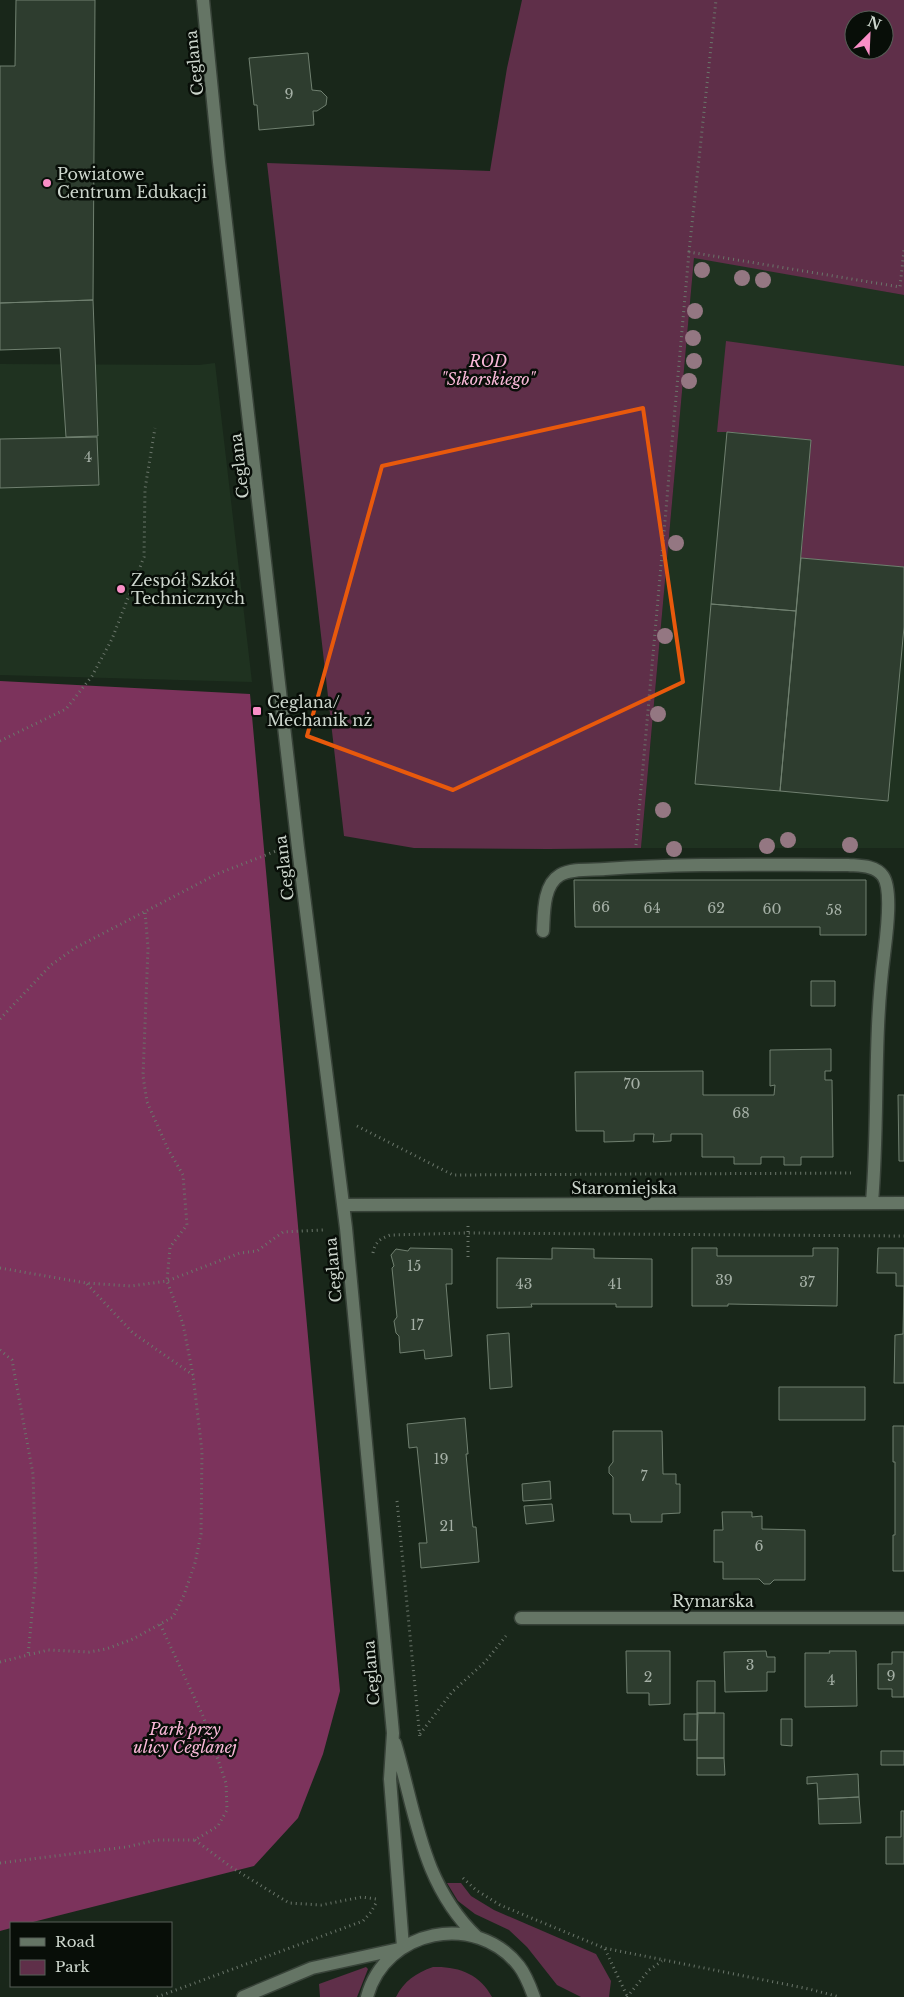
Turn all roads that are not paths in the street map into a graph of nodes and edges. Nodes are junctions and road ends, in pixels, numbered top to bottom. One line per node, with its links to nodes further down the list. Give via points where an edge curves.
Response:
1 (203, 0): 5 (street, Ceglana, via 297,838)
2 (543, 931): 3 (street, via 546,899 552,884 560,875 573,871 634,867 871,867 883,877 888,895)
3 (872, 1202): 4 (street, Staromiejska); 5 (street, Staromiejska)
4 (904, 1203)
5 (343, 1205): 8 (street, Ceglana)
6 (521, 1618): 7 (street, Rymarska)
7 (904, 1618)
8 (393, 1733): 9 (street, via 431,1871 451,1906); 10 (street, via 390,1779 399,1878)
9 (477, 1937): 10 (street, via 439,1934 420,1938); 13 (street, via 493,1944 519,1966)
10 (401, 1948): 11 (street, via 312,1968); 12 (street, via 382,1966)
11 (243, 1997)
12 (367, 1997)
13 (534, 1997)

